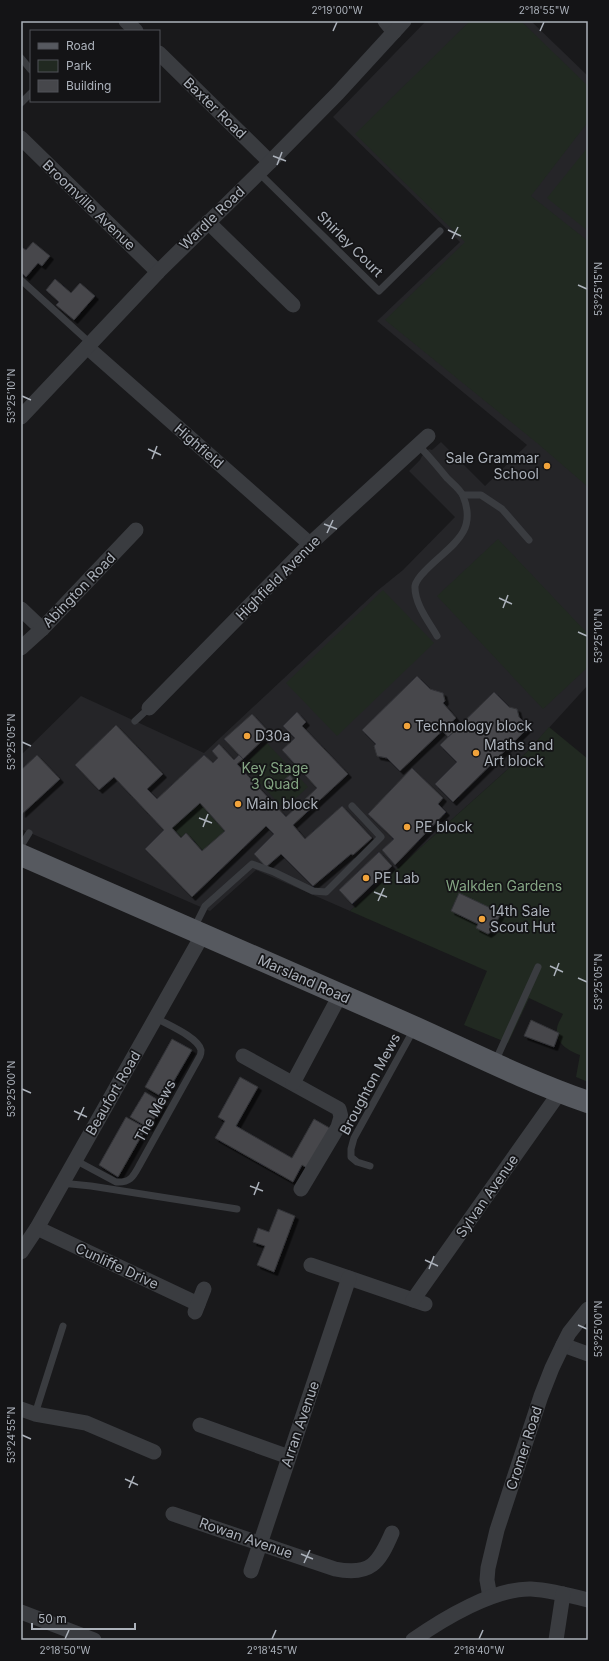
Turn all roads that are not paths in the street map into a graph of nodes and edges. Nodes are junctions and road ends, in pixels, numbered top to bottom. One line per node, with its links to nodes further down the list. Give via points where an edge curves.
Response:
1 (126, 21): 3 (street)
2 (394, 25): 10 (street, Wardle Road, via 338,93)
3 (135, 30)
4 (160, 54): 10 (street, Baxter Road)
5 (21, 58): 6 (lane)
6 (30, 69)
7 (30, 94): 8 (lane)
8 (21, 102)
9 (21, 138): 14 (street, Broomville Avenue)
10 (270, 162): 11 (street, Wardle Road)
11 (259, 172): 12 (street, Wardle Road); 13 (lane, Shirley Court, via 379,291)
12 (208, 222): 14 (street, Wardle Road); 16 (street)
13 (440, 231)
14 (158, 272): 17 (street, Wardle Road)
15 (21, 280): 17 (lane)
16 (293, 305)
17 (88, 345): 18 (street, Wardle Road); 24 (street, Highfield)
18 (26, 401): 19 (street, Wardle Road)
19 (21, 417)
20 (424, 441): 21 (lane); 24 (street, Highfield Avenue)
21 (463, 495): 23 (lane, via 480,495 502,509); 27 (lane, via 468,518 466,529 461,537 421,575 415,585 416,597)
22 (136, 530): 26 (street, Abington Road)
23 (529, 540)
24 (310, 544): 29 (street, Highfield Avenue)
25 (21, 609): 26 (street)
26 (42, 629): 28 (street, Abington Road)
27 (437, 636)
28 (21, 648)
29 (149, 708): 30 (lane)
30 (136, 721)
31 (352, 806): 35 (lane, via 381,837 326,892 313,891 252,864 205,906)
32 (29, 833): 33 (lane)
33 (21, 846)
34 (21, 855): 35 (main road, Marsland Road)
35 (198, 932): 37 (main road, Marsland Road); 38 (street, Beaufort Road)
36 (538, 967): 41 (lane)
37 (340, 995): 39 (main road, Marsland Road); 42 (street)
38 (156, 1018): 45 (street, Beaufort Road); 45 (lane, The Mews, via 186,1034 197,1042 201,1050 139,1166 132,1178 116,1182)
39 (415, 1028): 41 (main road, Marsland Road); 46 (lane, Broughton Mews, via 354,1138 351,1157)
40 (243, 1056): 42 (street)
41 (494, 1064): 43 (main road, Marsland Road)
42 (292, 1083): 48 (street, via 339,1109 341,1116 338,1127)
43 (560, 1092): 44 (main road, Marsland Road); 53 (street, Sylvan Avenue, via 419,1302)
44 (588, 1102)
45 (75, 1160): 47 (street, Beaufort Road)
46 (370, 1166)
47 (61, 1184): 49 (lane, via 91,1186); 50 (street, Beaufort Road)
48 (301, 1189)
49 (237, 1209)
50 (37, 1228): 51 (street, Beaufort Road); 54 (street, Cunliffe Drive, via 196,1309)
51 (21, 1252)
52 (311, 1265): 53 (street)
53 (349, 1278): 62 (street, Arran Avenue)
54 (204, 1289)
55 (588, 1309): 57 (street, Cromer Road)
56 (63, 1326): 59 (lane)
57 (563, 1345): 58 (street); 68 (street, Cromer Road, via 541,1396 497,1530 488,1568)
58 (588, 1354)
59 (28, 1411): 61 (street, via 86,1423)
60 (200, 1426): 62 (street)
61 (154, 1452)
62 (289, 1457): 65 (street, Arran Avenue)
63 (173, 1514): 65 (street, Rowan Avenue)
64 (392, 1533): 65 (street, Rowan Avenue, via 384,1551 370,1567 348,1572)
65 (260, 1542): 66 (street, Arran Avenue)
66 (251, 1571)
67 (563, 1594): 68 (street, via 530,1589); 69 (street); 73 (street)
68 (490, 1597): 72 (street, via 435,1625)
69 (588, 1600)
70 (21, 1612): 71 (street)
71 (94, 1640)
72 (414, 1640)
73 (556, 1640)

